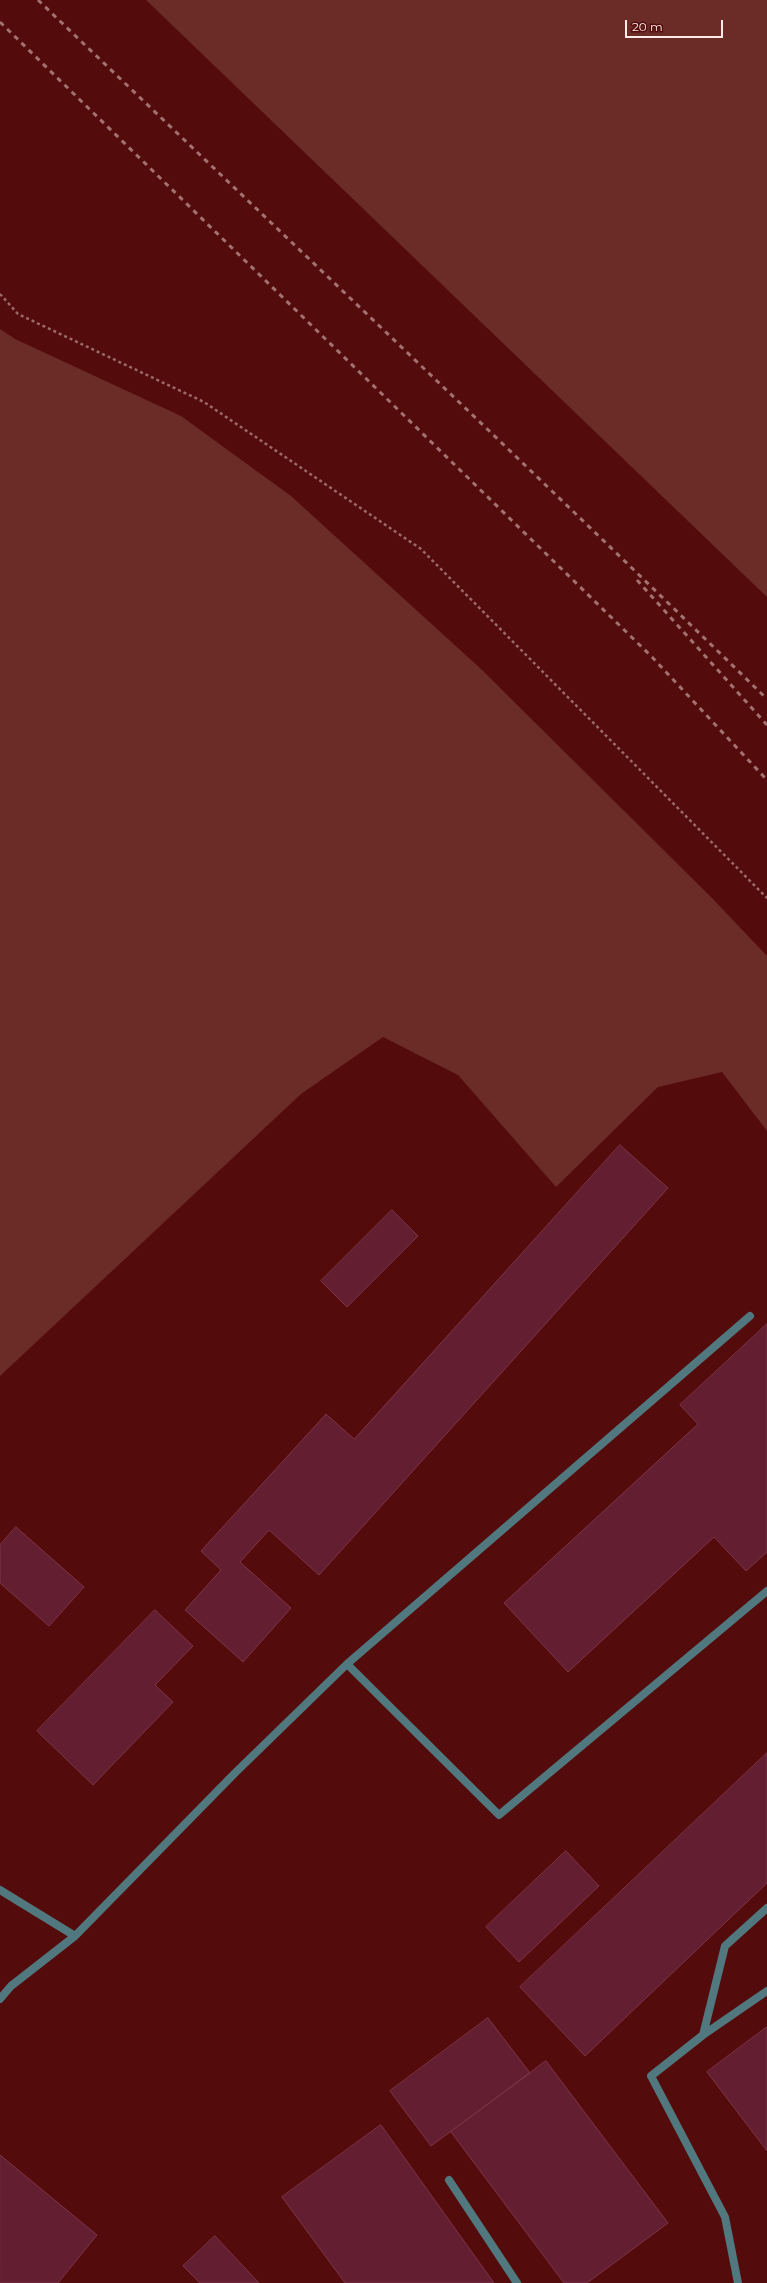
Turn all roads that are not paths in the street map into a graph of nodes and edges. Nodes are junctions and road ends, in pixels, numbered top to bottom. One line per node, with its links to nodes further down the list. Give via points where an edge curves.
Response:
1 (750, 1316): 3 (lane)
2 (767, 1591): 3 (lane, via 499,1815)
3 (347, 1664): 6 (lane, via 235,1773)
4 (0, 1890): 6 (lane)
5 (767, 1908): 9 (lane, via 725,1946)
6 (75, 1936): 8 (lane, via 11,1986)
7 (767, 1991): 9 (lane)
8 (0, 1999)
9 (703, 2035): 12 (lane, via 651,2076 725,2217)
10 (450, 2180): 11 (lane)
11 (516, 2283)
12 (738, 2283)

